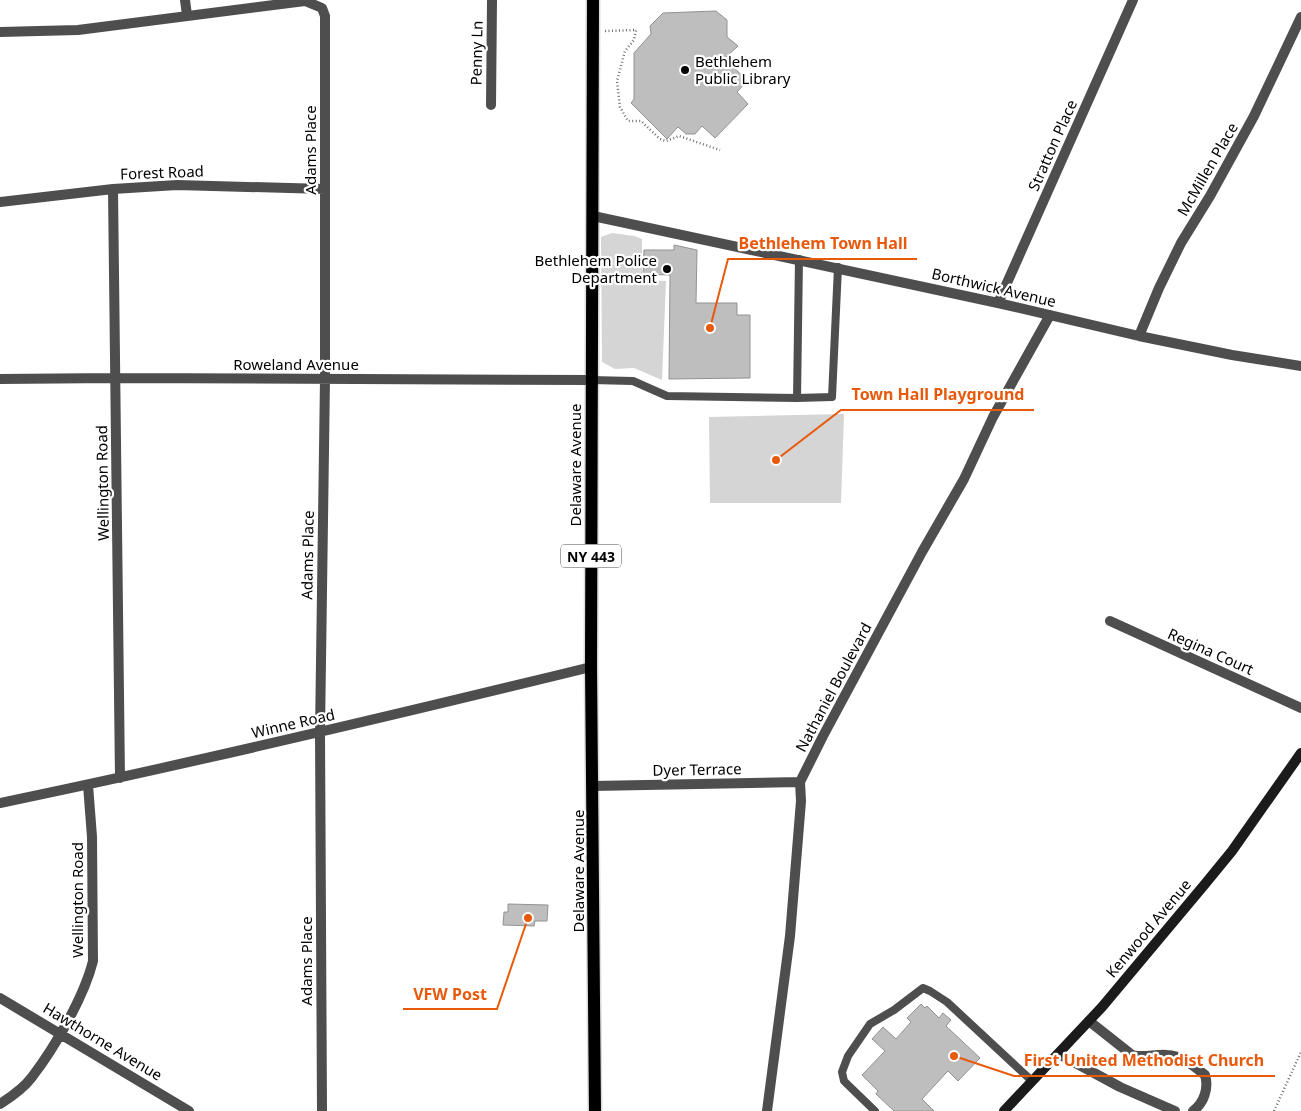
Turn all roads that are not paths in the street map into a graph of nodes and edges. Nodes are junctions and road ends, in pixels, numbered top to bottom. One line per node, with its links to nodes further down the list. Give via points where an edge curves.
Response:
1 (185, 0): 5 (street)
2 (492, 0): 8 (street, Penny Ln)
3 (593, 0): 12 (main road, Delaware Avenue / NY 443)
4 (1133, 0): 15 (street, Stratton Place)
5 (187, 15): 7 (street, via 78,30); 10 (street, Adams Place, via 305,1 322,8 325,16)
6 (1301, 17): 17 (street, McMillen Place, via 1254,116 1181,243)
7 (0, 32)
8 (491, 106)
9 (113, 189): 10 (street, Forest Road, via 178,185); 11 (street, Forest Road); 19 (street, Wellington Road)
10 (325, 189): 21 (street, Adams Place)
11 (0, 202)
12 (593, 216): 13 (street, Borthwick Avenue); 22 (main road, Delaware Avenue / NY 443)
13 (799, 259): 14 (street, Borthwick Avenue); 23 (lane)
14 (838, 268): 15 (street, Borthwick Avenue); 23 (lane, via 832,397)
15 (998, 302): 16 (street, Borthwick Avenue)
16 (1050, 315): 17 (street, Borthwick Avenue); 30 (street, Nathaniel Boulevard)
17 (1139, 336): 18 (street, Borthwick Avenue)
18 (1301, 366)
19 (115, 378): 20 (street, Roweland Avenue); 21 (street, Roweland Avenue); 29 (street, Wellington Road)
20 (0, 379)
21 (325, 380): 22 (street, Roweland Avenue); 27 (street, Adams Place)
22 (592, 380): 23 (lane, via 633,381 667,396); 25 (main road, Delaware Avenue / NY 443)
23 (797, 398)
24 (1110, 621): 26 (street, Regina Court)
25 (591, 666): 27 (street, Winne Road); 32 (main road, Delaware Avenue / NY 443)
26 (1301, 708)
27 (320, 732): 29 (street, Winne Road); 41 (street, Adams Place)
28 (1301, 752): 35 (main road, Kenwood Avenue, via 1232,851)
29 (120, 778): 31 (street, Winne Road)
30 (800, 782): 32 (street, Dyer Terrace); 43 (street, Nathaniel Boulevard, via 790,936)
31 (88, 785): 33 (street, Winne Road); 36 (street, Wellington Road, via 92,837 93,961)
32 (593, 786): 42 (main road, Delaware Avenue / NY 443)
33 (0, 803)
34 (0, 998): 36 (street, Hawthorne Avenue)
35 (1089, 1021): 37 (main road, Kenwood Avenue); 47 (street, via 1132,1055 1140,1058 1177,1057 1206,1075 1205,1095)
36 (61, 1033): 39 (street, Wellington Road, via 31,1078); 40 (street, Hawthorne Avenue)
37 (1059, 1054): 38 (main road, Kenwood Avenue); 46 (street, via 1120,1087)
38 (1032, 1081): 44 (lane, via 946,1002 924,988 870,1024 848,1056 842,1072 844,1081); 45 (main road, Kenwood Avenue)
39 (0, 1104)
40 (190, 1111)
41 (322, 1111)
42 (595, 1111)
43 (767, 1111)
44 (875, 1111)
45 (1004, 1111)
46 (1175, 1111)
47 (1194, 1111)

